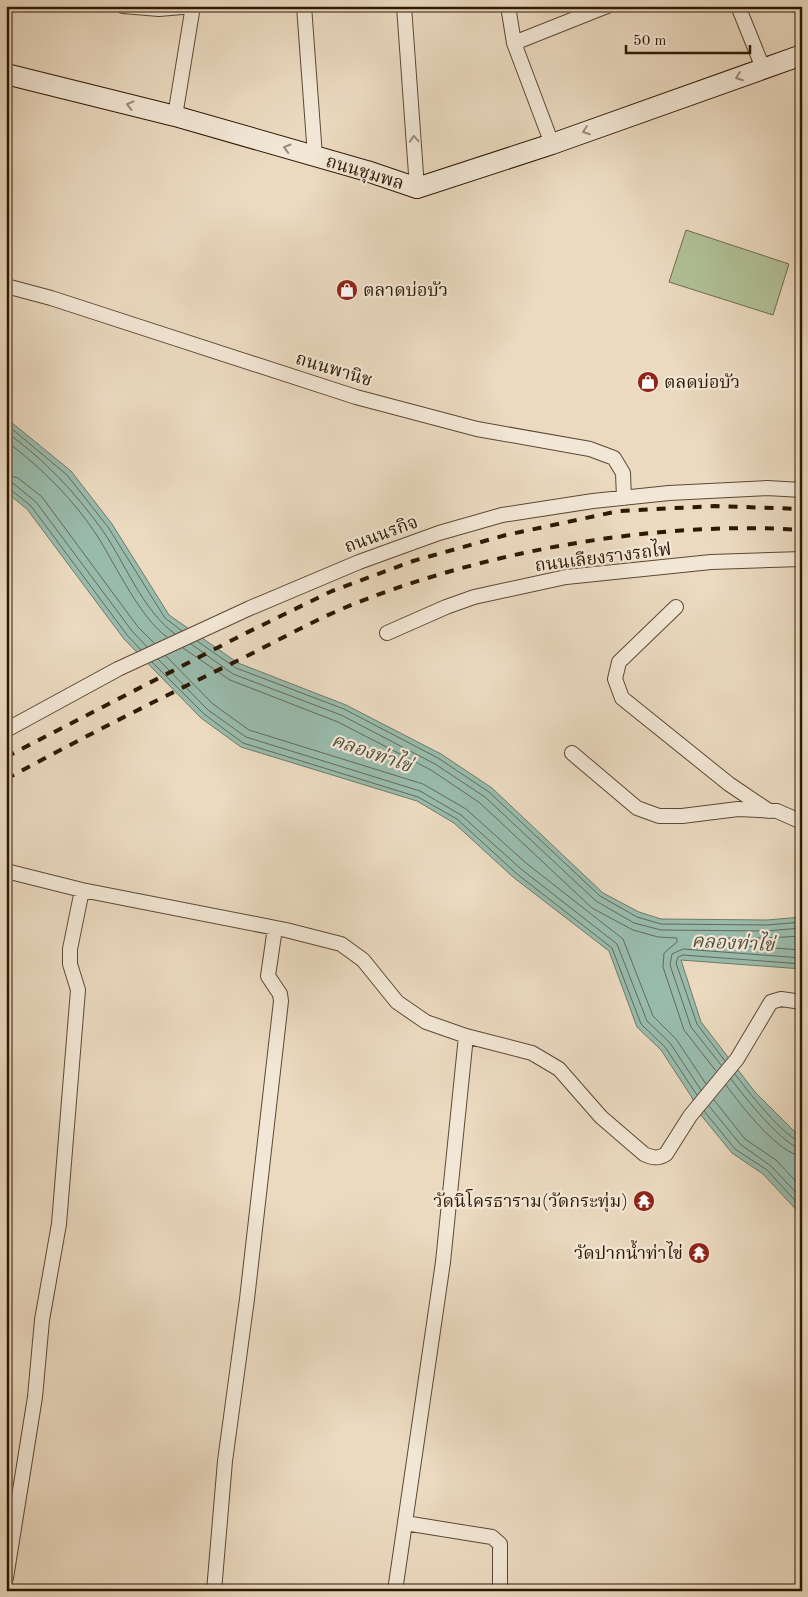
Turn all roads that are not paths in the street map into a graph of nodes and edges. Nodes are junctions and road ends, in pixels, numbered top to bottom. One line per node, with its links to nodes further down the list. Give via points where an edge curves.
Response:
1 (123, 6): 2 (street, via 159,9)
2 (193, 6): 12 (street)
3 (304, 6): 14 (street)
4 (404, 6): 15 (street, one-way to 4)
5 (508, 6): 8 (street)
6 (607, 6): 8 (street)
7 (738, 6): 10 (street)
8 (514, 43): 13 (street)
9 (802, 55): 10 (main road, ถนนชุมพล)
10 (764, 68): 13 (main road, ถนนชุมพล, one-way to 13)
11 (6, 74): 12 (main road, ถนนชุมพล, one-way to 11)
12 (175, 116): 14 (main road, ถนนชุมพล, one-way to 12)
13 (552, 144): 15 (main road, ถนนชุมพล)
14 (315, 156): 15 (main road, ถนนชุมพล)
15 (417, 188)
16 (6, 286): 18 (street, ถนนพานิช, via 356,397 477,429 590,449 614,458 623,473)
17 (802, 490): 18 (street, ถนนนรกิจ, via 767,488)
18 (624, 498): 22 (street, ถนนนรกิจ, via 502,516 439,533 359,562 118,669)
19 (802, 559): 21 (street, ถนนเลียงรางรถไฟ, via 711,562 566,577 474,597 446,606)
20 (676, 606): 24 (street, via 619,662 615,679 622,698 729,784)
21 (388, 633)
22 (6, 730)
23 (572, 753): 24 (street, via 637,808 659,816 738,809)
24 (769, 811): 25 (street, via 777,811)
25 (802, 822)
26 (6, 871): 27 (street)
27 (82, 890): 28 (street); 32 (street, via 70,949 70,964 78,990 59,1224 42,1320 35,1397)
28 (275, 928): 30 (street, via 342,944 363,960 397,1002 426,1022); 33 (street, via 268,976 281,1001 225,1461)
29 (802, 1002): 30 (street, via 775,999 771,1002 737,1059 690,1116 666,1154 660,1157 644,1154 601,1116 559,1069 532,1052)
30 (466, 1036): 31 (street, via 443,1262)
31 (405, 1523): 34 (street); 35 (street, via 492,1537 500,1544)
32 (6, 1578)
33 (214, 1591)
34 (395, 1591)
35 (500, 1591)

